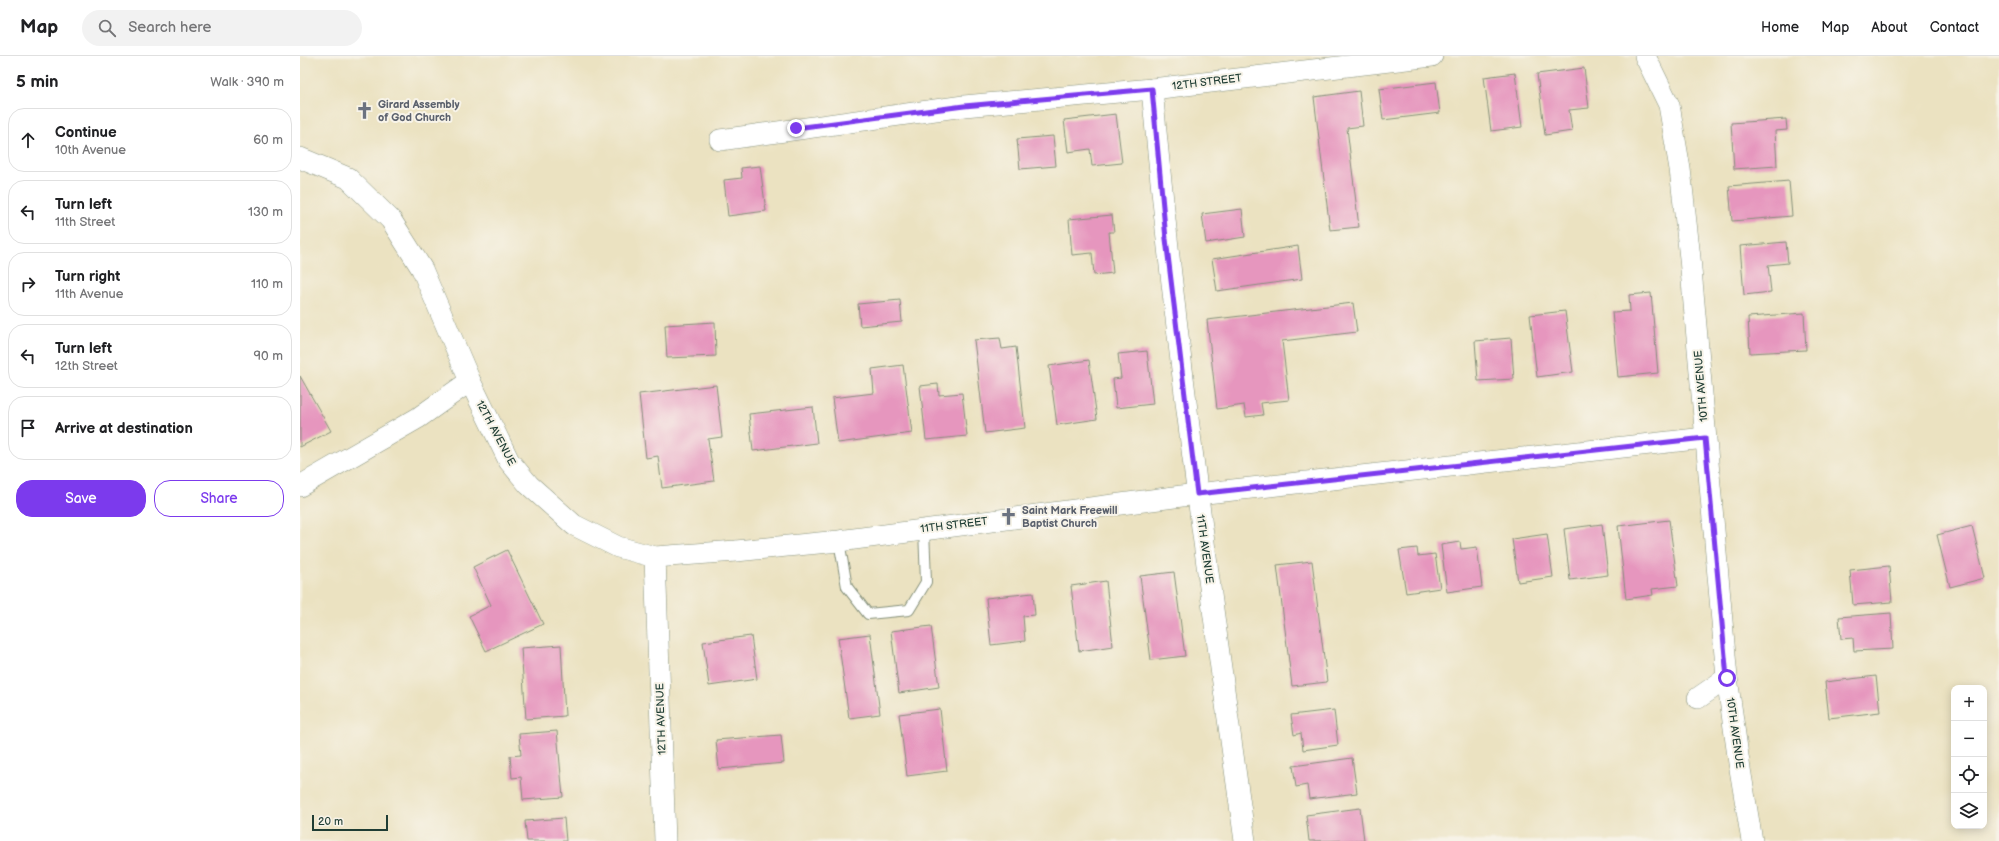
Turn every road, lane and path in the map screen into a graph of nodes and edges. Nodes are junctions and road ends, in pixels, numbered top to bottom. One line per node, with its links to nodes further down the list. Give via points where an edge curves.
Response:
1 (1432, 56): 3 (street, 12TH STREET)
2 (1645, 56): 7 (street, 10TH AVENUE, via 1669,105 1680,168)
3 (1152, 89): 4 (street, 12TH STREET, via 964,106); 9 (street, 11TH AVENUE, via 1166,239)
4 (720, 140)
5 (300, 158): 6 (street, 12TH AVENUE, via 348,178 391,220 422,269)
6 (470, 381): 8 (street, via 418,418); 12 (street, 12TH AVENUE, via 509,461 545,501 574,525 618,547)
7 (1705, 438): 9 (street, 11TH STREET); 13 (street, 10TH AVENUE)
8 (300, 486)
9 (1197, 494): 10 (street, 11TH STREET); 16 (street, 11TH AVENUE)
10 (924, 529): 11 (street, 11TH STREET); 11 (lane, via 926,582 909,610 868,614 847,587)
11 (839, 541): 12 (street, 11TH STREET)
12 (655, 557): 15 (street, 12TH AVENUE)
13 (1727, 678): 14 (street); 17 (street, 10TH AVENUE)
14 (1698, 698)
15 (666, 841)
16 (1245, 841)
17 (1752, 841)

